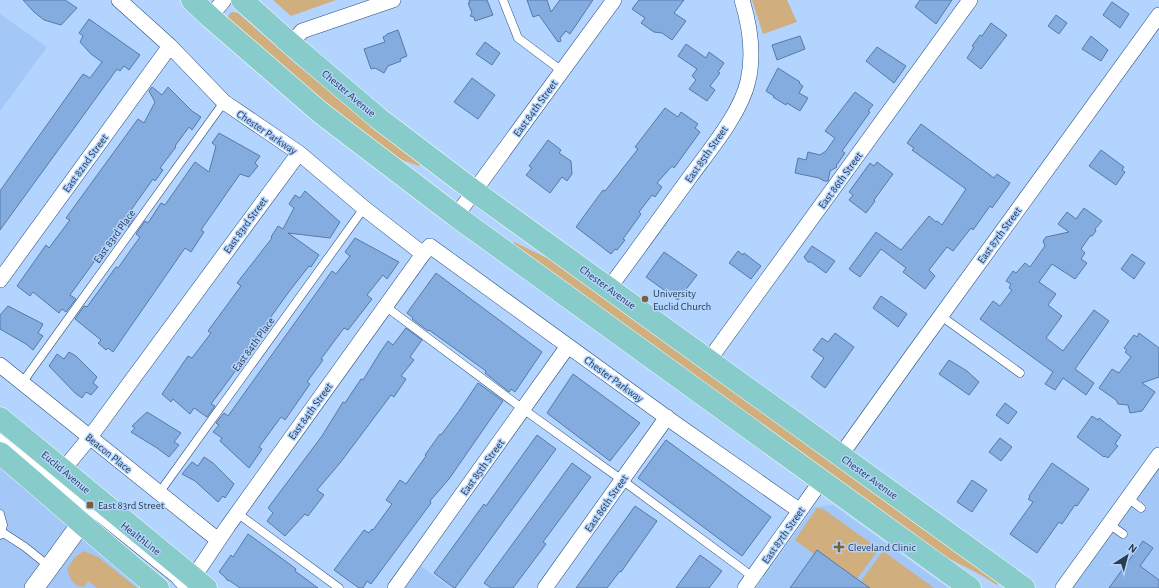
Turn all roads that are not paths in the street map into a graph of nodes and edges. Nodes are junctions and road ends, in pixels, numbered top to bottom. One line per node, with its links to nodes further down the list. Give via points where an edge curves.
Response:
1 (119, 0): 13 (street, Chester Parkway)
2 (192, 0): 11 (main road)
3 (224, 0): 11 (street)
4 (242, 0): 12 (main road, Chester Avenue)
5 (393, 0): 12 (street, via 302,32)
6 (503, 0): 14 (lane, via 518,38)
7 (614, 0): 14 (street, East 84th Street)
8 (742, 0): 22 (street, East 85th Street, via 750,35 751,55 748,81 739,104 704,158)
9 (970, 0): 26 (street, East 86th Street)
10 (1159, 15): 24 (street, East 87th Street)
11 (210, 17): 19 (main road, via 321,113)
12 (290, 44): 17 (main road, Chester Avenue, via 378,118)
13 (170, 46): 15 (street, Chester Parkway); 21 (street, East 82nd Street)
14 (562, 71): 17 (street, East 84th Street)
15 (224, 102): 16 (street, Chester Parkway); 29 (lane, East 83rd Place)
16 (299, 153): 18 (street, Chester Parkway); 33 (street, East 83rd Street)
17 (474, 191): 19 (street, East 84th Street); 22 (main road, Chester Avenue)
18 (364, 208): 20 (street, Chester Parkway); 41 (lane, East 84th Place)
19 (456, 216): 40 (main road)
20 (427, 250): 23 (street, East 84th Street); 25 (street, Chester Parkway)
21 (0, 280)
22 (609, 288): 26 (main road, Chester Avenue)
23 (385, 306): 30 (lane); 46 (street, East 84th Street)
24 (941, 316): 28 (lane); 36 (street, East 87th Street)
25 (568, 346): 30 (street, East 85th Street); 32 (street, Chester Parkway)
26 (709, 360): 36 (main road, Chester Avenue)
27 (0, 365): 29 (street, Beacon Place)
28 (1020, 373)
29 (22, 383): 33 (street, Beacon Place)
30 (523, 409): 39 (lane); 57 (street, East 85th Street)
31 (0, 418): 38 (main road, Euclid Avenue)
32 (667, 418): 39 (street, East 86th Street); 45 (street, Chester Parkway)
33 (90, 437): 38 (street, East 83rd Street); 41 (street, Beacon Place)
34 (0, 438): 44 (lane)
35 (0, 453): 44 (main road, Euclid Avenue)
36 (841, 455): 60 (main road, Chester Avenue)
37 (1159, 455): 42 (street)
38 (63, 470): 44 (main road, Euclid Avenue)
39 (622, 480): 53 (lane); 58 (street, East 86th Street)
40 (821, 481): 45 (street, East 87th Street); 59 (main road)
41 (159, 493): 51 (street, Beacon Place)
42 (1128, 498): 43 (lane); 48 (street)
43 (1141, 508)
44 (90, 511): 52 (street); 54 (main road, Euclid Avenue); 54 (main road, Euclid Avenue, via 98,539)
45 (800, 511): 53 (street, East 87th Street)
46 (237, 513): 51 (street, East 84th Street); 56 (lane)
47 (0, 514): 49 (lane, via 3,525)
48 (1109, 524): 50 (lane); 61 (street)
49 (1, 534): 52 (lane, via 25,547)
50 (1123, 534)
51 (218, 540): 54 (street, East 84th Street)
52 (50, 567): 55 (street)
53 (749, 582)
54 (185, 585)
55 (34, 588)
56 (339, 588)
57 (395, 588)
58 (545, 588)
59 (970, 588)
60 (1024, 588)
61 (1062, 588)

